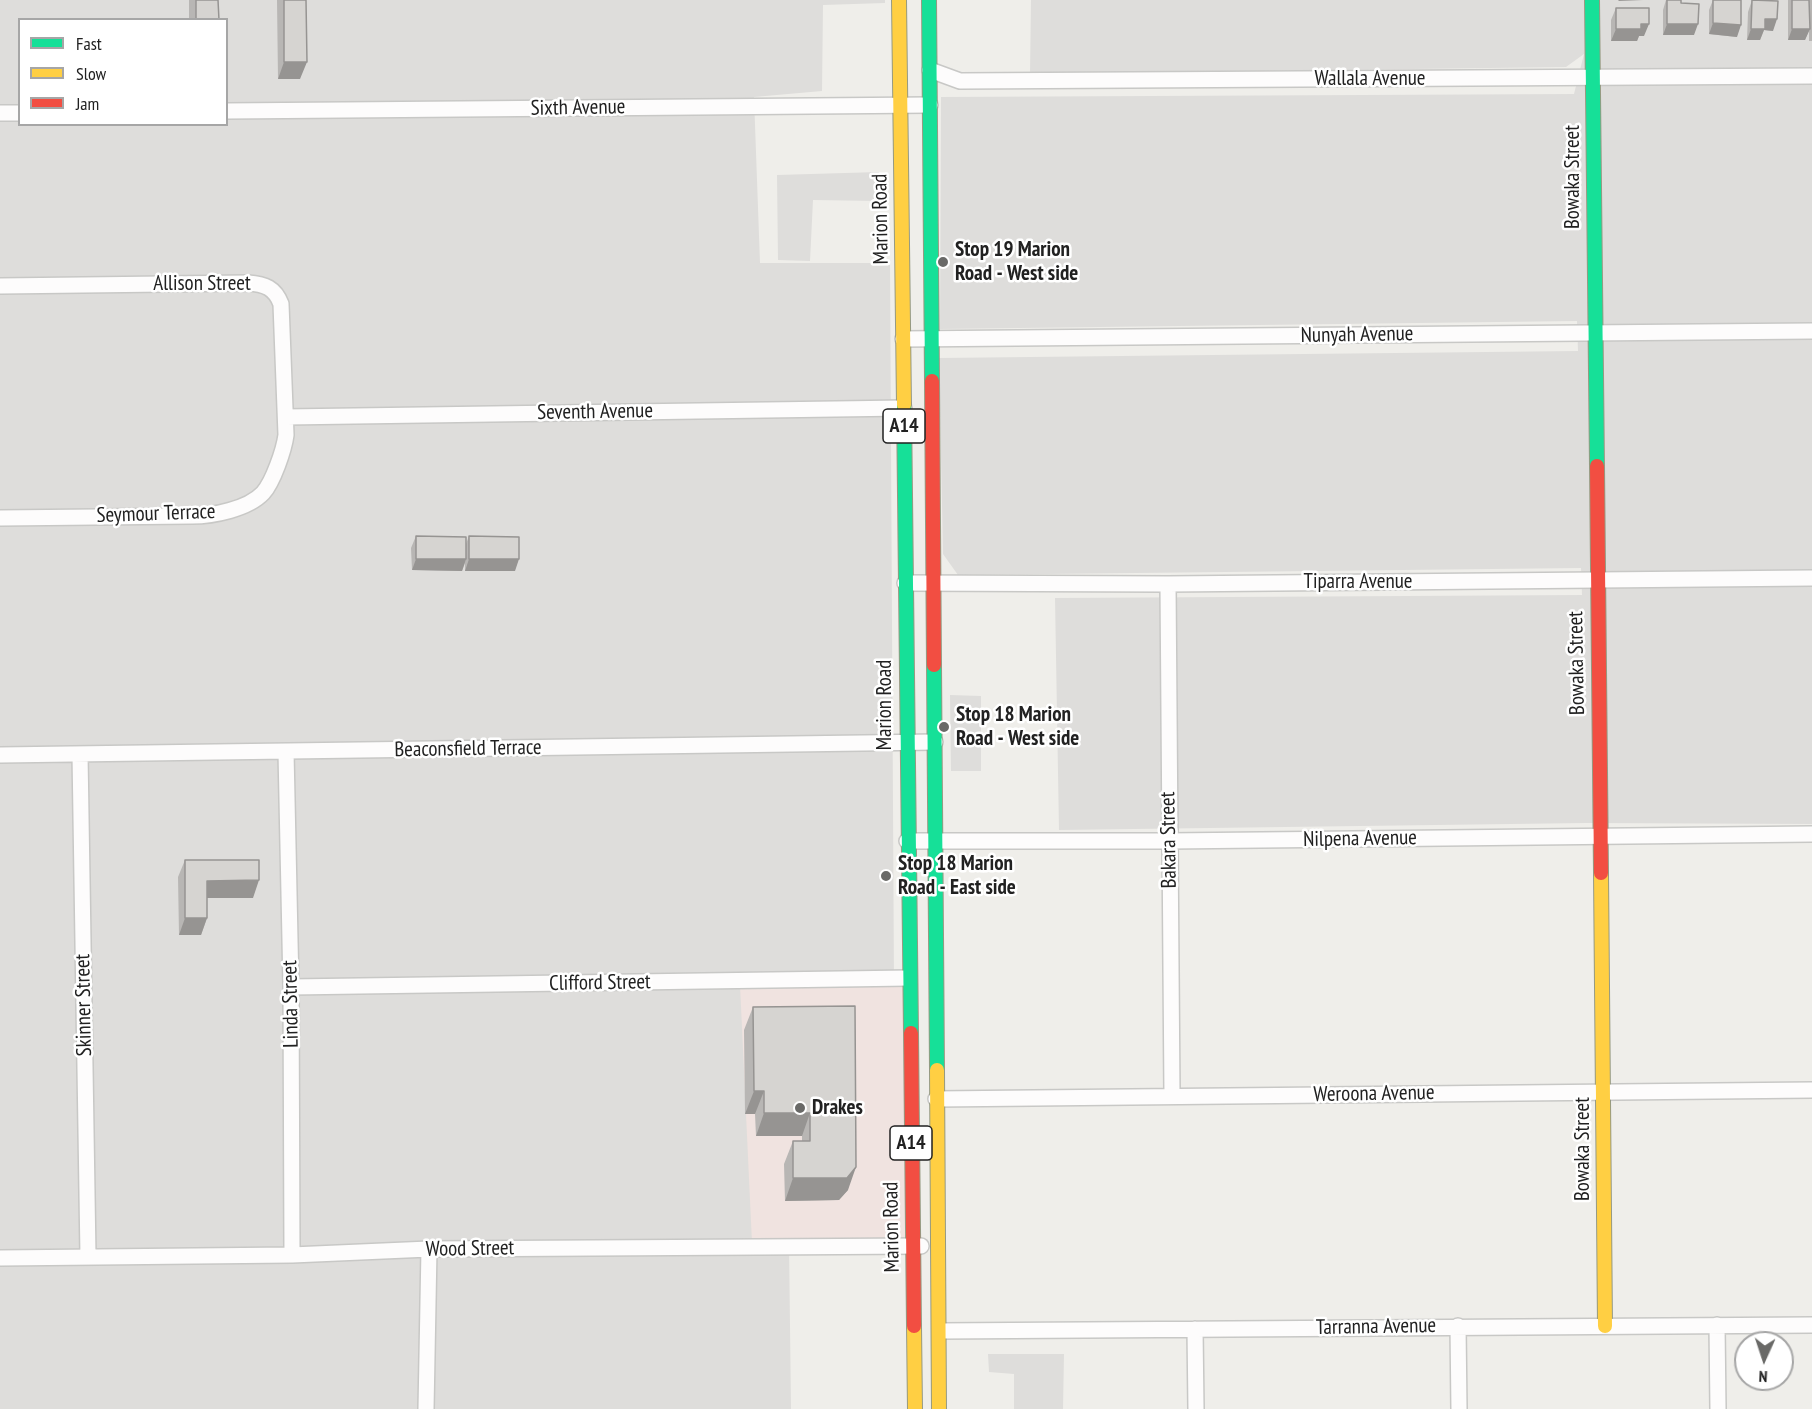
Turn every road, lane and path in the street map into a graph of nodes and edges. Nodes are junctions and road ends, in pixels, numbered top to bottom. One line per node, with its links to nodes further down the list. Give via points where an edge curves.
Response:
1 (899, 0): 7 (main road, Marion Road / A14)
2 (929, 0): 4 (main road, A14)
3 (1592, 0): 6 (main road, Bowaka Street)
4 (930, 70): 6 (street, Wallala Avenue, via 960,81); 8 (main road, A14)
5 (1812, 76): 6 (street, Wallala Avenue)
6 (1593, 78): 14 (main road, Bowaka Street)
7 (900, 105): 8 (street, Sixth Avenue); 9 (street, Sixth Avenue); 15 (main road, Marion Road / A14)
8 (930, 105): 16 (main road, A14)
9 (228, 111)
10 (0, 113): 11 (street)
11 (18, 113)
12 (0, 286): 18 (street, Allison Street, via 248,283 270,288 281,304)
13 (1812, 331): 14 (street, Nunyah Avenue)
14 (1595, 333): 16 (street, Nunyah Avenue); 21 (main road, Bowaka Street)
15 (903, 339): 16 (street, Nunyah Avenue); 17 (main road, Marion Road / A14)
16 (931, 340): 23 (main road, A14)
17 (904, 408): 18 (street, Seventh Avenue); 22 (main road, Marion Road / A14)
18 (286, 417): 19 (street, Seymour Terrace, via 285,445 264,492 221,513)
19 (0, 518)
20 (1812, 578): 21 (street, Tiparra Avenue)
21 (1597, 580): 24 (street, Tiparra Avenue); 31 (main road, Bowaka Street)
22 (905, 583): 23 (street, Tiparra Avenue); 25 (main road, Marion Road / A14)
23 (934, 583): 24 (street, Tiparra Avenue); 26 (main road, A14)
24 (1168, 584): 33 (street, Bakara Street)
25 (906, 742): 26 (street, Beaconsfield Terrace); 27 (street, Beaconsfield Terrace); 34 (main road, Marion Road / A14)
26 (935, 742): 32 (main road, A14)
27 (286, 752): 28 (street, Beaconsfield Terrace); 36 (street, Linda Street)
28 (80, 754): 29 (street, Beaconsfield Terrace); 46 (street, Skinner Street)
29 (0, 755)
30 (1812, 834): 31 (street, Nilpena Avenue)
31 (1600, 836): 33 (street, Nilpena Avenue); 39 (main road, Bowaka Street)
32 (936, 841): 33 (street, Nilpena Avenue); 34 (street, Nilpena Avenue); 37 (main road, A14)
33 (1169, 841): 40 (street, Bakara Street)
34 (907, 842): 35 (main road, Marion Road / A14)
35 (909, 978): 36 (street, Clifford Street); 37 (main road); 42 (main road, Marion Road / A14)
36 (291, 987): 45 (street, Linda Street)
37 (936, 1005): 41 (main road, A14)
38 (1812, 1090): 39 (street, Weroona Avenue)
39 (1603, 1092): 40 (street, Weroona Avenue); 51 (main road, Bowaka Street)
40 (1172, 1096): 41 (street, Weroona Avenue)
41 (936, 1099): 43 (main road, A14)
42 (913, 1246): 43 (street, Wood Street); 44 (street, Wood Street); 55 (main road, Marion Road / A14)
43 (939, 1246): 53 (main road, A14)
44 (429, 1250): 45 (street, Wood Street); 54 (street)
45 (292, 1255): 46 (street, Wood Street)
46 (88, 1256): 47 (street, Wood Street)
47 (0, 1258)
48 (1717, 1325): 49 (street, Tarranna Avenue); 51 (street, Tarranna Avenue); 59 (street)
49 (1812, 1325)
50 (1458, 1326): 51 (street, Tarranna Avenue); 52 (street, Tarranna Avenue); 58 (street)
51 (1605, 1326)
52 (1195, 1329): 53 (street, Tarranna Avenue); 57 (street)
53 (940, 1331): 56 (main road, A14)
54 (426, 1409)
55 (915, 1409)
56 (939, 1409)
57 (1196, 1409)
58 (1458, 1409)
59 (1718, 1409)

